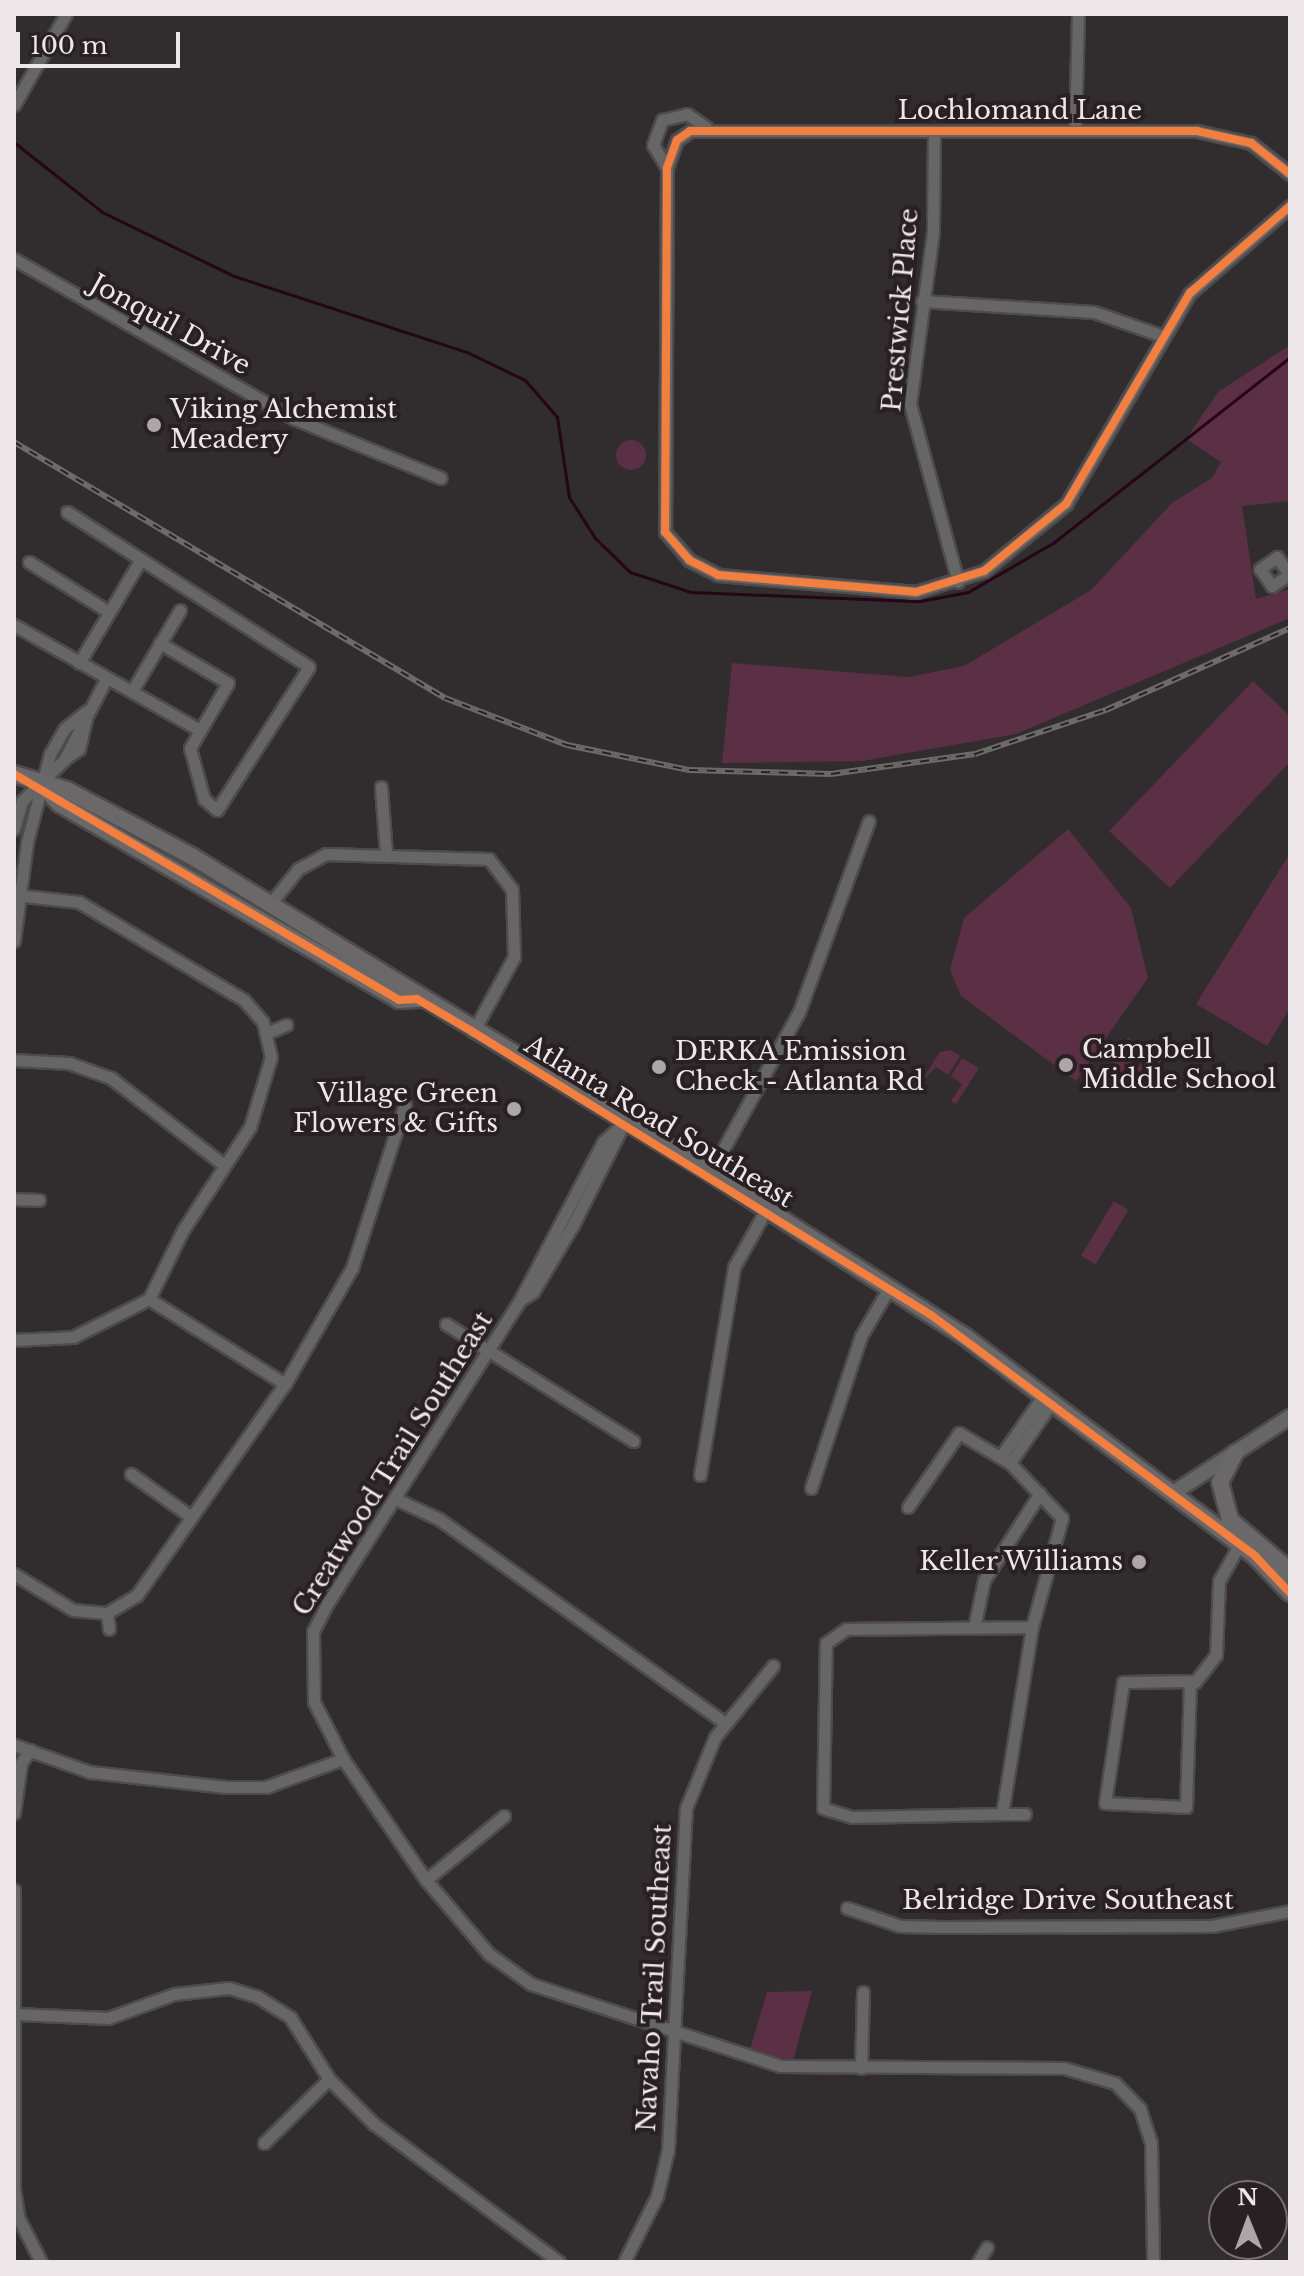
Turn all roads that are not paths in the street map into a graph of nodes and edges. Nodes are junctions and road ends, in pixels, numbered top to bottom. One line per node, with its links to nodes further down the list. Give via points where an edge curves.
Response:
1 (66, 14): 3 (street)
2 (1078, 14): 5 (street)
3 (14, 105)
4 (707, 128): 6 (street, Lochlomand Lane); 7 (street, via 677,140); 7 (street, Lochlomand Lane, via 687,114 662,120 653,145)
5 (1075, 130): 6 (street, Lochlomand Lane); 8 (street, Lochlomand Lane, via 1224,134 1251,143)
6 (934, 132): 11 (street, Prestwick Place, via 933,232)
7 (667, 168): 17 (street, via 665,532 689,560 718,575 916,592)
8 (1290, 174)
9 (1290, 206): 12 (street, via 1190,293)
10 (14, 259): 13 (street, Jonquil Drive, via 295,419)
11 (922, 301): 12 (street, via 1094,312); 17 (street, Prestwick Place, via 913,433)
12 (1160, 335): 17 (street, via 1066,504 984,571)
13 (441, 478)
14 (67, 512): 15 (street)
15 (141, 559): 19 (street); 26 (street, via 309,667 217,810 204,799 190,748)
16 (29, 562): 19 (street)
17 (958, 582)
18 (180, 610): 21 (street)
19 (109, 612): 22 (street)
20 (14, 625): 22 (street)
21 (160, 643): 24 (street); 26 (street, via 228,683)
22 (79, 663): 23 (street)
23 (106, 679): 24 (street); 25 (street)
24 (132, 691): 26 (street)
25 (87, 711): 28 (street, via 64,760); 28 (street, via 65,728)
26 (198, 729)
27 (14, 774): 28 (main road, Atlanta Road Southeast)
28 (42, 785): 31 (street, via 22,801); 33 (street); 35 (main road, Atlanta Road Southeast, via 112,811); 37 (main road, Atlanta Road Southeast, via 60,804 399,1000)
29 (381, 787): 32 (street)
30 (869, 821): 45 (street, via 799,1012)
31 (14, 829)
32 (386, 854): 35 (street, via 313,858); 39 (street, via 475,855 489,859 512,889 511,973)
33 (18, 877): 34 (street)
34 (24, 896): 36 (street); 40 (street, via 79,902 244,1000)
35 (270, 904): 37 (main road, Atlanta Road Southeast, via 408,985)
36 (14, 941)
37 (417, 999): 39 (main road, Atlanta Road Southeast)
38 (286, 1025): 40 (street)
39 (473, 1032): 43 (main road, Atlanta Road Southeast)
40 (267, 1033): 44 (street, via 271,1057 264,1089 250,1127)
41 (14, 1060): 44 (street, via 69,1063 111,1078)
42 (405, 1104): 54 (street, via 359,1254)
43 (624, 1123): 45 (main road, Atlanta Road Southeast); 53 (street, Creatwood Trail Southeast, via 603,1142)
44 (224, 1165): 50 (street)
45 (710, 1173): 48 (main road, Atlanta Road Southeast)
46 (14, 1199): 47 (street)
47 (39, 1200)
48 (766, 1210): 49 (main road, Atlanta Road Southeast); 61 (street, via 734,1267)
49 (889, 1288): 55 (main road, Atlanta Road Southeast); 62 (street, via 861,1336)
50 (149, 1299): 52 (street, via 73,1337); 54 (street)
51 (446, 1324): 53 (street)
52 (14, 1340)
53 (488, 1354): 57 (street); 65 (street, Creatwood Trail Southeast)
54 (285, 1384): 67 (street)
55 (1048, 1399): 59 (street); 64 (main road, Atlanta Road Southeast)
56 (1290, 1417): 58 (street)
57 (633, 1441)
58 (1235, 1453): 64 (street); 70 (main road, via 1223,1469 1221,1500 1245,1537)
59 (1005, 1459): 63 (street); 66 (street, via 959,1433)
60 (131, 1474): 67 (street)
61 (700, 1475)
62 (811, 1488)
63 (1040, 1493): 74 (street, via 1062,1518); 75 (street, via 984,1580)
64 (1173, 1493): 68 (main road, Atlanta Road Southeast)
65 (398, 1500): 79 (street, via 439,1519); 82 (street, Creatwood Trail Southeast, via 313,1631 314,1702)
66 (908, 1507)
67 (187, 1514): 73 (street, via 137,1595)
68 (1239, 1545): 69 (main road, Atlanta Road Southeast); 78 (street, via 1219,1581 1216,1655)
69 (1255, 1556): 70 (main road, Atlanta Road Southeast); 72 (main road, Atlanta Road Southeast)
70 (1283, 1566)
71 (14, 1574): 73 (street, via 59,1606)
72 (1290, 1593)
73 (107, 1613): 76 (street)
74 (1032, 1627): 75 (street); 84 (street)
75 (974, 1628): 84 (street, via 833,1633 823,1662 820,1793 823,1808 834,1815)
76 (109, 1629)
77 (773, 1666): 79 (street, Navaho Trail Southeast)
78 (1195, 1682): 78 (street, via 1186,1807 1105,1803 1123,1682)
79 (725, 1723): 93 (street, Navaho Trail Southeast, via 701,1767 681,1833)
80 (14, 1745): 81 (street)
81 (30, 1750): 82 (street, via 90,1772 226,1787 266,1787); 83 (street)
82 (343, 1759): 87 (street, Creatwood Trail Southeast)
83 (14, 1813)
84 (1002, 1814): 85 (street)
85 (1025, 1814)
86 (504, 1816): 87 (street)
87 (426, 1880): 93 (street, Creatwood Trail Southeast, via 513,1974)
88 (14, 1890): 92 (street)
89 (847, 1908): 90 (street, Belridge Drive Southeast, via 900,1926 941,1927 1212,1926)
90 (1290, 1911)
91 (863, 1992): 94 (street)
92 (16, 2014): 95 (street, via 108,2018 174,1994 229,1988 290,2017); 98 (street, via 14,2189 19,2219)
93 (671, 2033): 94 (street, Creatwood Trail Southeast, via 780,2066); 100 (street, Navaho Trail Southeast, via 668,2150 657,2196)
94 (861, 2068): 102 (street, Creatwood Trail Southeast, via 1064,2068 1115,2083 1140,2109 1151,2143)
95 (329, 2079): 96 (street); 99 (street, via 422,2163)
96 (264, 2143)
97 (987, 2247): 101 (street)
98 (41, 2262)
99 (559, 2262)
100 (624, 2262)
101 (978, 2262)
102 (1153, 2262)

